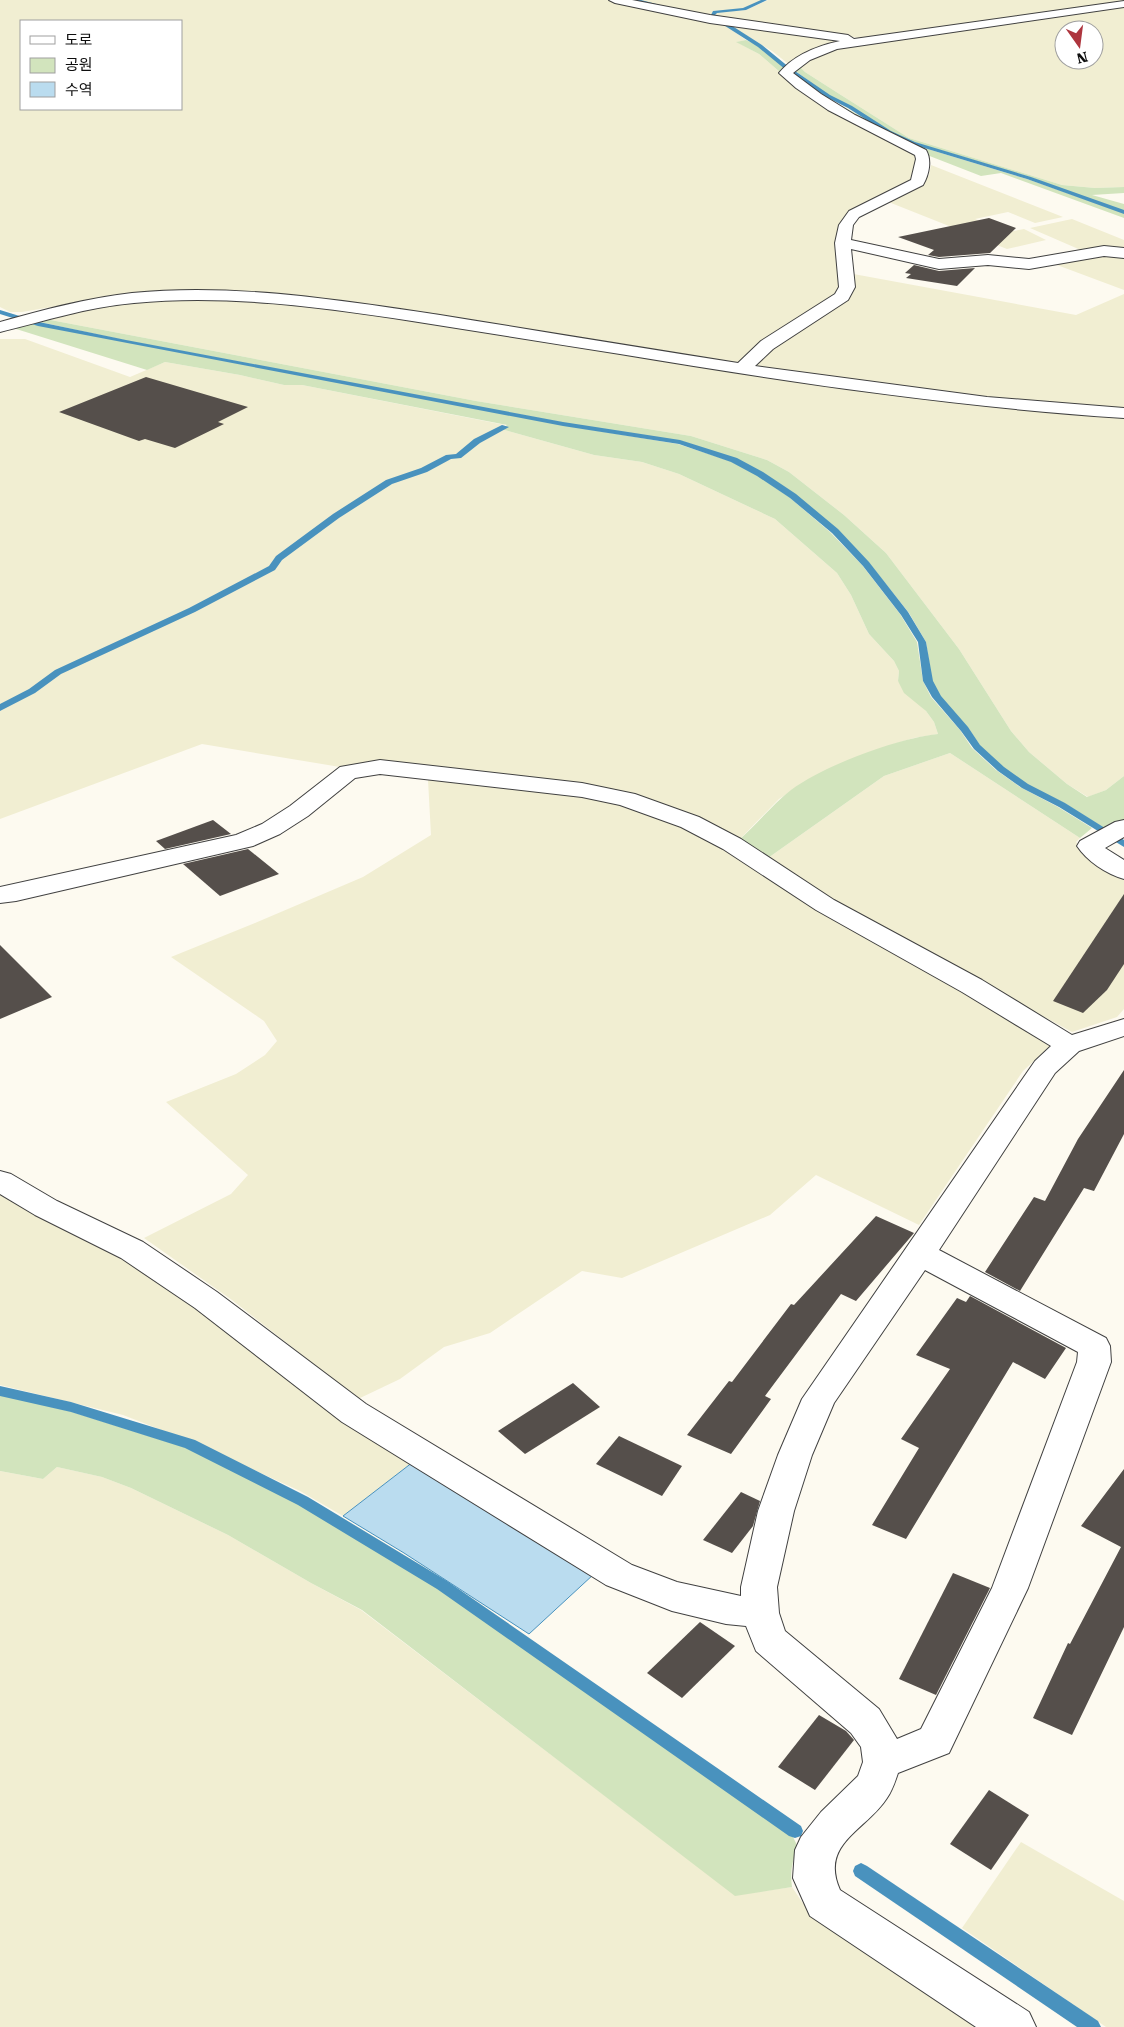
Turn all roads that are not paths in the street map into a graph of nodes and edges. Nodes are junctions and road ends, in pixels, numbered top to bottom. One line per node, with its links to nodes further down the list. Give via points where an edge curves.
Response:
1 (615, 0): 3 (street, via 710,20)
2 (1124, 4): 3 (street)
3 (860, 41): 4 (street, via 819,52 784,73 827,103 921,153 923,159 918,182 854,214 846,224)
4 (843, 243): 5 (street, via 939,264 988,260 1029,264 1104,251); 7 (street, via 847,287 842,296 767,345)
5 (1124, 253)
6 (4, 326): 7 (street, via 86,304 138,297 183,295 276,299 461,323)
7 (742, 369): 8 (street, via 960,401)
8 (1122, 413)
9 (1114, 832): 10 (street, via 1089,846)
10 (1124, 871)
11 (0, 895): 13 (street, via 244,841 278,825 348,772 380,767 582,790 636,802 690,822 732,844 825,905 972,986)
12 (1124, 1028): 13 (street)
13 (1069, 1045): 15 (street, via 1045,1067)
14 (0, 1180): 16 (street, via 46,1208 132,1250 206,1300 354,1413 619,1574 672,1596 726,1609)
15 (920, 1254): 16 (street, via 819,1399 776,1511 759,1587); 17 (street, via 1094,1346 1094,1362 1010,1588 935,1741)
16 (760, 1613): 17 (street, via 769,1640 865,1721 880,1743)
17 (883, 1762): 18 (street, via 873,1787 814,1850 814,1878 824,1903)
18 (1014, 2027)

